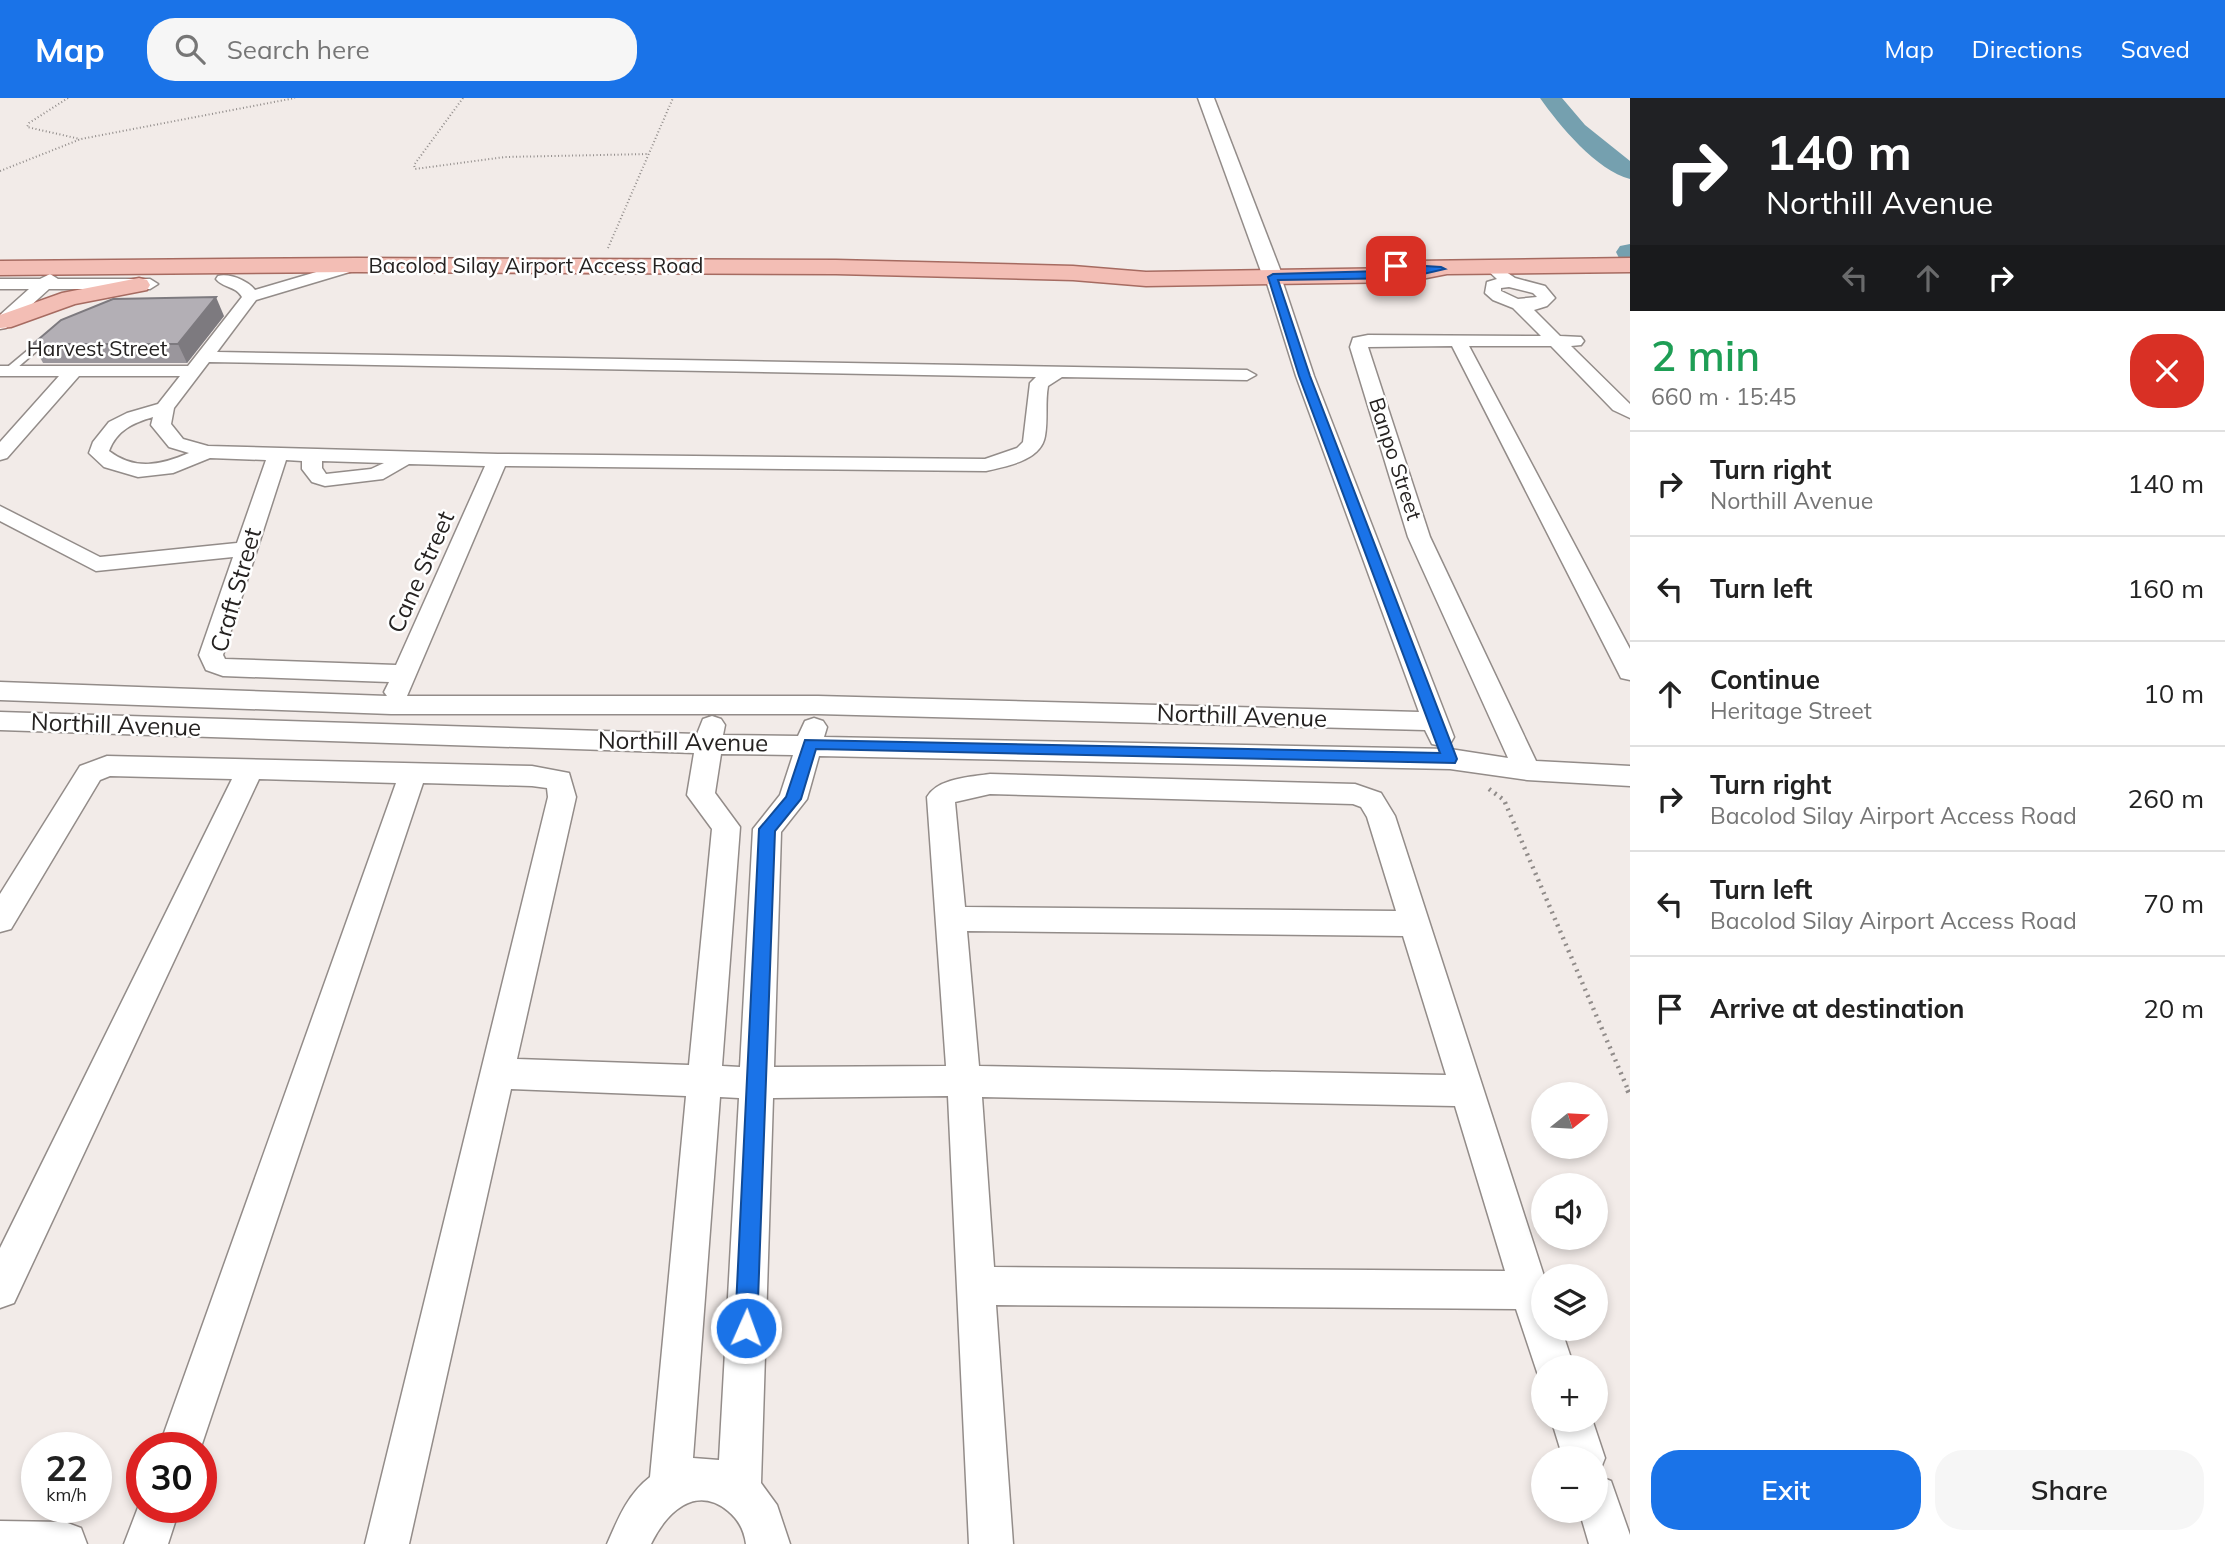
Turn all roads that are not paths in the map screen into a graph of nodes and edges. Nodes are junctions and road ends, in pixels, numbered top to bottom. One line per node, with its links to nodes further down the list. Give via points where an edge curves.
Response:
1 (1206, 98): 6 (street)
2 (357, 265): 4 (main road, Bacolod Silay Airport Access Road); 6 (main road, Bacolod Silay Airport Access Road, via 836,267 1146,279); 15 (street)
3 (1630, 265): 7 (main road, Bacolod Silay Airport Access Road, via 1575,265)
4 (260, 267): 8 (main road, Bacolod Silay Airport Access Road, via 62,268); 9 (main road)
5 (0, 268): 8 (main road, Bacolod Silay Airport Access Road)
6 (1271, 272): 7 (main road, Bacolod Silay Airport Access Road, via 1406,275 1441,269); 40 (street, via 1304,376)
7 (1501, 275): 13 (street, via 1493,293); 14 (street, via 1545,293 1547,298)
8 (39, 276): 10 (street); 11 (street); 16 (street)
9 (224, 279): 11 (main road); 15 (street, via 246,288)
10 (8, 284): 12 (street)
11 (150, 284): 16 (main road, via 71,298)
12 (0, 298)
13 (1519, 304): 14 (street); 19 (street)
14 (1538, 304): 19 (street)
15 (239, 306): 20 (street)
16 (1, 323)
17 (56, 334): 22 (lane)
18 (1458, 341): 19 (street, Banpo Street); 33 (street); 45 (street, Banpo Street, via 1368,340 1359,342 1359,347 1419,537)
19 (1565, 341): 25 (street)
20 (199, 364): 21 (street, Harvest Street); 23 (street, Harvest Street); 26 (street)
21 (74, 371): 22 (street, Harvest Street); 28 (street)
22 (4, 372)
23 (1058, 372): 24 (street, Harvest Street); 30 (street, via 1039,383 1037,441 1026,453 986,465)
24 (1247, 375)
25 (1628, 405)
26 (165, 408): 27 (street, via 161,425 176,443); 27 (street, via 117,424 103,439 99,453 113,466 135,471 180,466)
27 (206, 453): 29 (street)
28 (0, 454)
29 (278, 454): 30 (street, via 312,455 312,469 326,480 376,475 410,458); 32 (street, Craft Street)
30 (498, 460): 34 (street, Cane Street)
31 (0, 512): 32 (street, via 96,564)
32 (246, 550): 34 (street, Craft Street, via 211,655 215,664 223,668)
33 (1630, 672)
34 (405, 674): 36 (street, Cane Street)
35 (0, 691): 36 (street, Northill Avenue)
36 (391, 705): 37 (street, Northill Avenue)
37 (715, 705): 38 (street, Northill Avenue); 41 (street)
38 (818, 705): 40 (street, Northill Avenue); 42 (street)
39 (0, 721): 41 (street, Northill Avenue)
40 (1435, 721): 43 (street)
41 (709, 744): 42 (street, Northill Avenue); 48 (street, via 701,795)
42 (811, 744): 43 (street, Northill Avenue); 49 (street, via 793,799)
43 (1450, 759): 45 (street, Northill Avenue)
44 (250, 769): 46 (street); 51 (street, via 107,766 90,773); 59 (street)
45 (1527, 770): 47 (street, Northill Avenue)
46 (413, 774): 53 (street, via 559,780 562,797); 62 (street)
47 (1630, 776)
48 (726, 827): 49 (street); 54 (street)
49 (767, 829): 56 (street)
50 (951, 919): 52 (street); 52 (street, via 941,797 990,784 1355,794 1371,800 1381,816); 55 (street)
51 (0, 920)
52 (1414, 924): 57 (street)
53 (497, 1073): 54 (street); 70 (street)
54 (704, 1079): 56 (street); 63 (street)
55 (964, 1081): 56 (street); 57 (street); 58 (street)
56 (756, 1083): 64 (street)
57 (1466, 1091): 60 (street)
58 (976, 1286): 60 (street); 73 (street)
59 (0, 1289)
60 (1530, 1290): 61 (street)
61 (1551, 1355)
62 (185, 1432)
63 (670, 1486): 64 (street, via 694,1478 718,1480); 71 (street, via 650,1503)
64 (739, 1491): 72 (street, via 757,1510)
65 (153, 1523): 69 (street)
66 (1604, 1523): 74 (street)
67 (0, 1543): 68 (street)
68 (65, 1544)
69 (146, 1544)
70 (387, 1544)
71 (629, 1544)
72 (768, 1544)
73 (991, 1544)
74 (1611, 1544)

